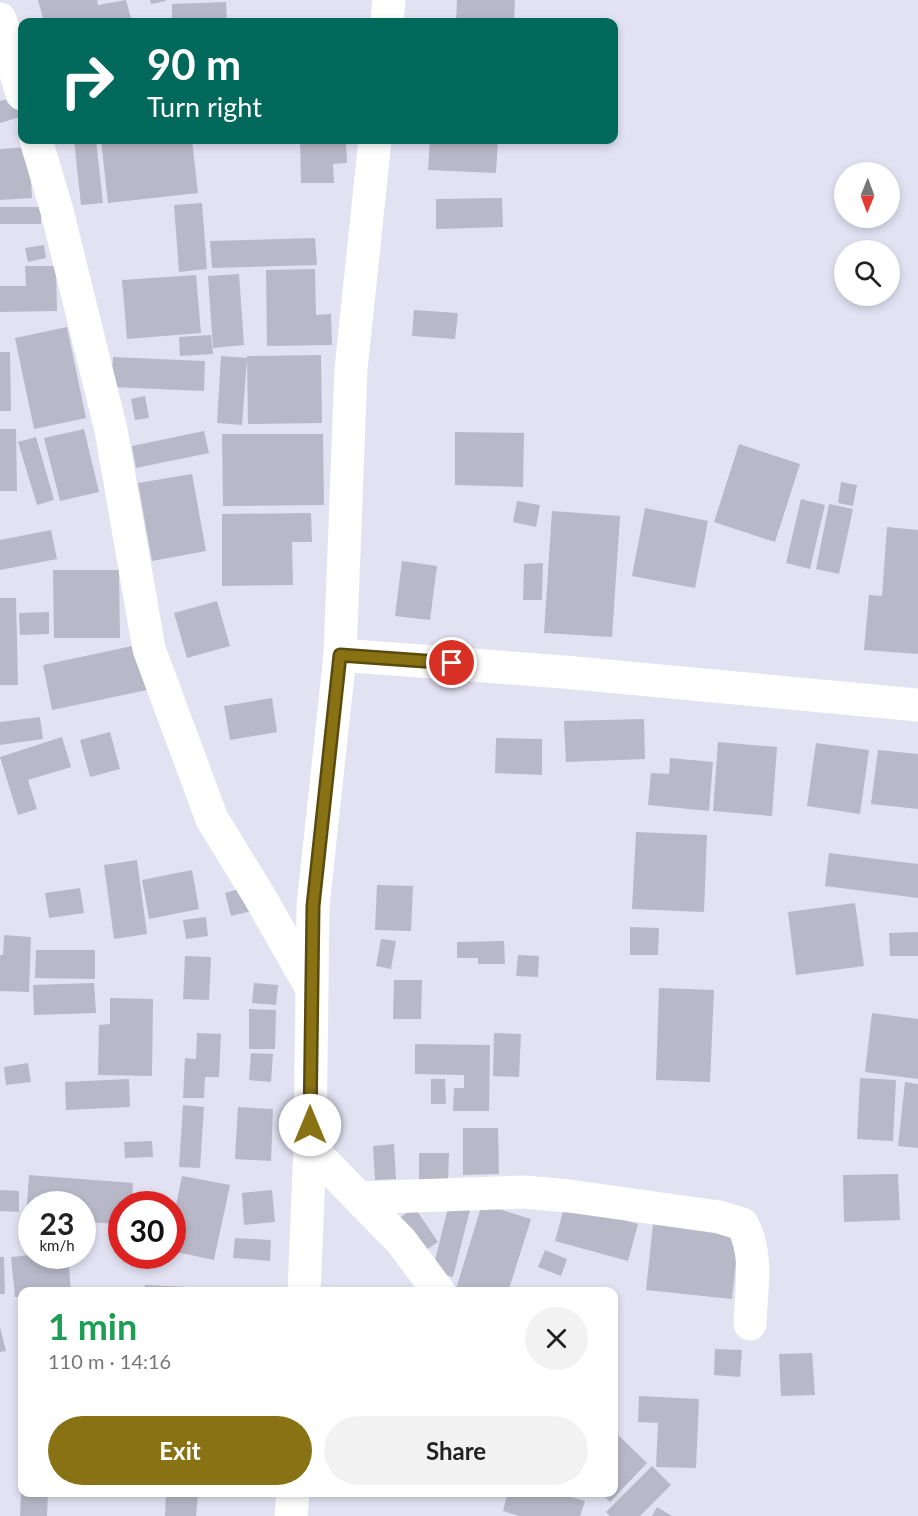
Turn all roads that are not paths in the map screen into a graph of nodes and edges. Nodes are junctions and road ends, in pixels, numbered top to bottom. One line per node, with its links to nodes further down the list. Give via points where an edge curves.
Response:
1 (389, 0): 2 (street)
2 (387, 18)
3 (0, 19): 4 (street)
4 (18, 80)
5 (37, 144): 9 (street, via 111,430 149,650 212,819)
6 (375, 144): 7 (street, via 351,369)
7 (340, 655): 8 (street); 9 (street, via 313,906)
8 (918, 705)
9 (311, 987): 10 (street)
10 (310, 1148): 11 (street); 12 (street)
11 (359, 1198): 13 (street, via 401,1241); 14 (street, via 524,1192 719,1217 742,1224 750,1238 753,1258)
12 (304, 1287)
13 (435, 1287)
14 (750, 1324)
15 (293, 1497): 16 (street)
16 (291, 1516)

